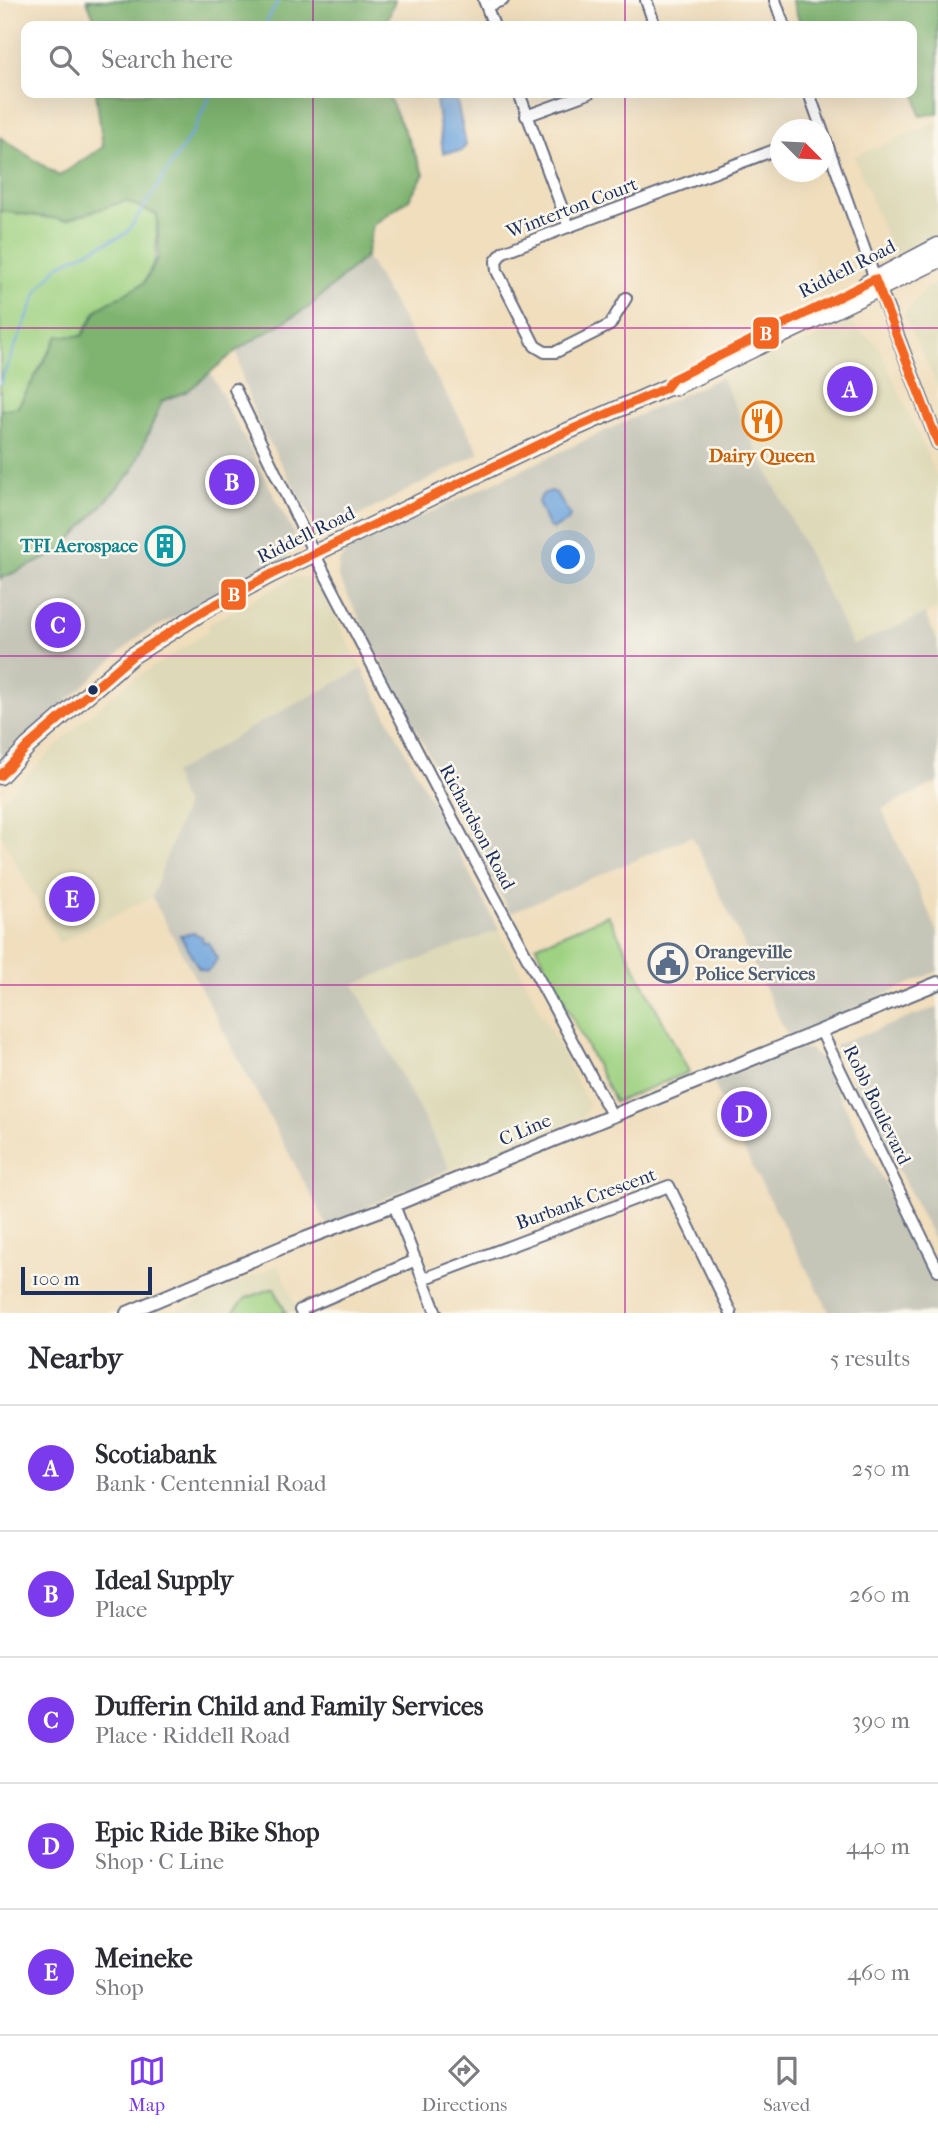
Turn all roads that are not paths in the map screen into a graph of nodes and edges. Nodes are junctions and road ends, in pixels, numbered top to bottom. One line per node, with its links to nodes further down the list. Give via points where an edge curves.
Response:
1 (503, 0): 4 (street)
2 (775, 0): 7 (street)
3 (650, 1): 6 (street)
4 (485, 3): 5 (street)
5 (492, 21)
6 (654, 21)
7 (783, 21)
8 (521, 98): 11 (street)
9 (576, 98): 11 (street)
10 (811, 98): 12 (street)
11 (527, 116): 15 (street)
12 (818, 119)
13 (770, 152): 15 (street, Winterton Court)
14 (833, 160): 18 (street)
15 (569, 227): 19 (street, Winterton Court, via 503,252 496,261 536,346 556,352 610,325)
16 (938, 246): 18 (main road, Riddell Road)
17 (938, 260): 18 (main road, Riddell Road)
18 (877, 284): 21 (street); 22 (main road, Riddell Road, via 677,386 559,435)
19 (626, 298)
20 (235, 389): 22 (street, Richardson Road)
21 (938, 443)
22 (314, 553): 23 (main road, Riddell Road, via 207,609 132,656); 26 (street, Richardson Road)
23 (0, 776)
24 (938, 983): 25 (street, C Line)
25 (821, 1031): 26 (street, C Line); 29 (street, Robb Boulevard)
26 (612, 1115): 27 (street, C Line)
27 (394, 1205): 28 (street); 31 (street, C Line)
28 (416, 1260): 30 (street); 32 (street, via 300,1310)
29 (938, 1270)
30 (423, 1279): 33 (street); 34 (street, Burbank Crescent, via 669,1186)
31 (127, 1313)
32 (302, 1313)
33 (436, 1313)
34 (731, 1313)

